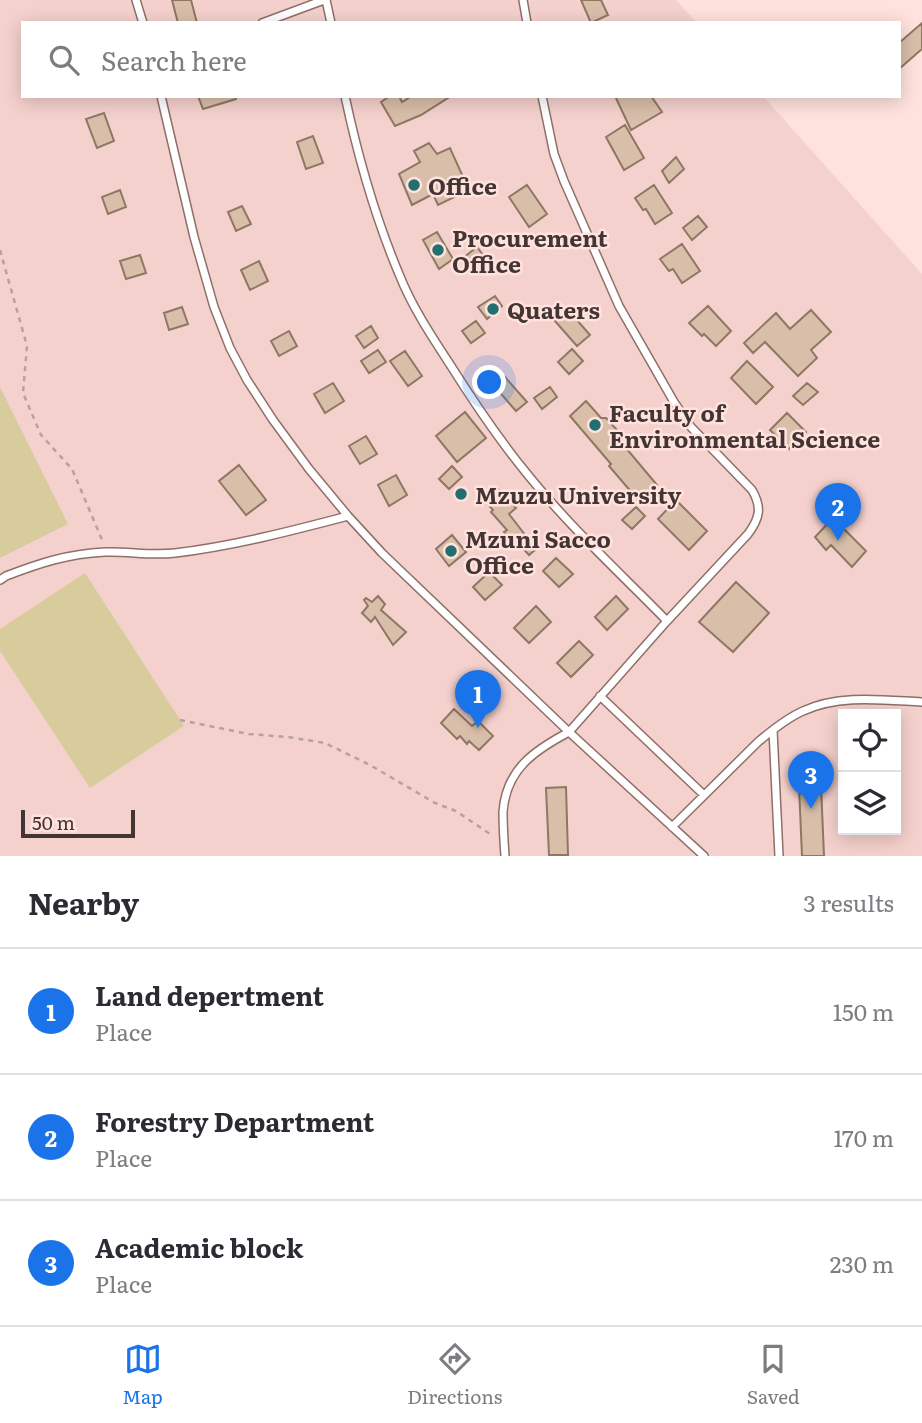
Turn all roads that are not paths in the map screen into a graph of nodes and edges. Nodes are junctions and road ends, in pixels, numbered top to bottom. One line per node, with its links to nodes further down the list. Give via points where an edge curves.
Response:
1 (136, 0): 4 (lane)
2 (325, 0): 5 (lane); 6 (lane)
3 (523, 0): 7 (lane)
4 (142, 21)
5 (267, 21)
6 (330, 21)
7 (527, 21)
8 (161, 98): 11 (lane, via 194,237 230,348 273,420)
9 (345, 98): 13 (lane, via 374,207 427,330 527,474)
10 (542, 98): 13 (lane, via 554,154 619,306 691,427 758,500 756,523)
11 (348, 516): 12 (lane, via 206,549 170,554 84,553 51,559); 17 (lane)
12 (0, 580)
13 (667, 621): 14 (lane)
14 (600, 696): 17 (lane); 18 (lane)
15 (922, 702): 16 (lane, via 830,702 802,711)
16 (773, 730): 18 (lane); 22 (lane)
17 (569, 732): 19 (lane); 20 (lane, via 525,760 509,785 503,811)
18 (704, 795): 19 (lane)
19 (672, 827): 21 (lane)
20 (505, 856)
21 (704, 856)
22 (779, 856)

